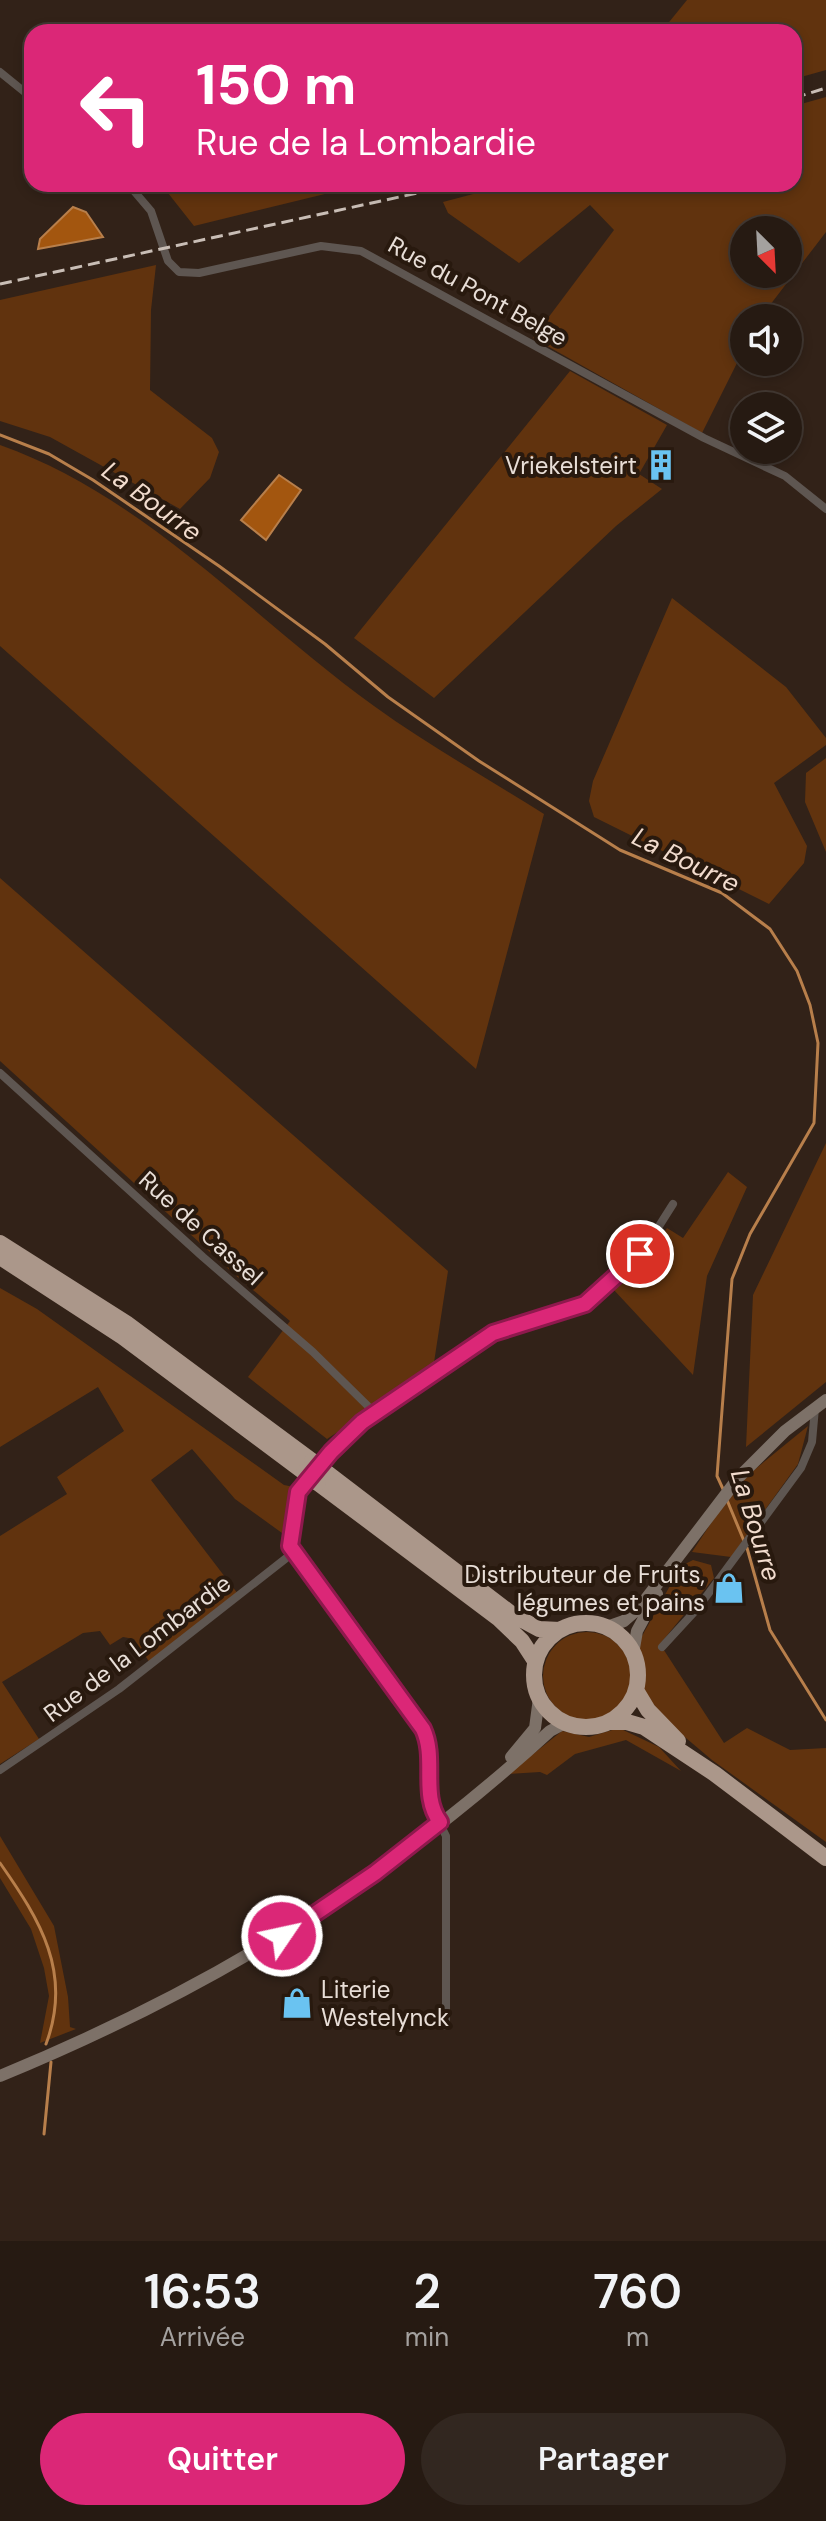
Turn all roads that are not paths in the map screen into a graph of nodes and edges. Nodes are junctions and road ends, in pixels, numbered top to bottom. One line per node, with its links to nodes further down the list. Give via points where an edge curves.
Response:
1 (0, 72): 2 (street)
2 (24, 92)
3 (135, 192): 4 (street, Rue du Pont Belge, via 151,211 168,261 179,272 199,273 321,246 361,251 704,438 778,472)
4 (826, 509)
5 (0, 1073): 10 (street, Rue de Cassel)
6 (673, 1204): 10 (street, via 640,1254 590,1300 568,1312 493,1333)
7 (0, 1243): 11 (highway, via 140,1333)
8 (0, 1257): 11 (highway)
9 (821, 1404): 14 (street, via 730,1486); 17 (street, via 805,1462)
10 (374, 1412): 13 (street, via 335,1447 298,1492 289,1538)
11 (308, 1467): 12 (highway, bridge)
12 (322, 1478): 16 (highway, via 519,1619 539,1629); 19 (highway, via 498,1618)
13 (294, 1552): 24 (street, Rue de la Lombardie, via 119,1689); 27 (street, via 423,1729 430,1751 431,1806)
14 (671, 1568): 15 (street, via 635,1612); 18 (street, via 639,1626)
15 (607, 1627): 16 (highway, via 586,1623); 18 (highway)
16 (560, 1630): 19 (highway)
17 (662, 1647)
18 (633, 1654): 20 (highway)
19 (535, 1661): 21 (highway)
20 (636, 1690): 22 (highway, via 624,1711); 25 (highway, via 648,1710)
21 (539, 1698): 23 (highway); 26 (street, via 533,1732)
22 (609, 1722): 23 (highway, via 584,1727); 25 (highway, via 641,1726)
23 (565, 1723): 26 (street)
24 (0, 1770)
25 (715, 1774): 28 (highway)
26 (482, 1788): 27 (street)
27 (440, 1822): 29 (street, via 446,1836); 30 (street, via 353,1889 250,1956)
28 (826, 1858)
29 (446, 2026)
30 (68, 2046): 31 (street); 32 (street)
31 (0, 2068)
32 (0, 2076)

